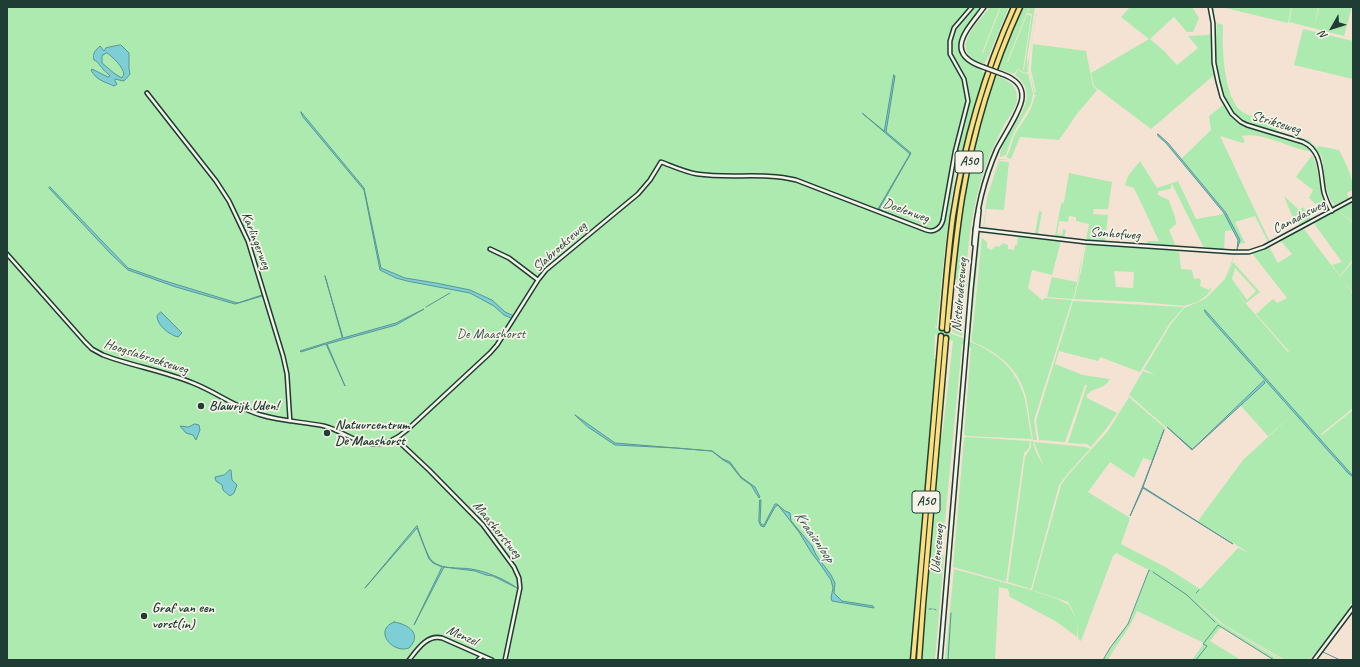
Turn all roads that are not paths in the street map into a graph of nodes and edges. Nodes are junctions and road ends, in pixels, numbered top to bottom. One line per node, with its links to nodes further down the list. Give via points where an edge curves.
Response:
1 (972, 7): 7 (street, Doelenweg, via 954,28 950,41 950,54 964,79 968,101 955,152 942,223 935,230 926,230 796,180 775,176 714,176)
2 (984, 7): 10 (street, Nistelrodeseweg, bridge, via 964,34 962,50 966,58 977,65 1017,82 1022,98 990,166)
3 (1014, 7): 15 (highway, A50, via 984,82 962,166 950,242)
4 (1020, 7): 16 (highway, A50, via 985,99 967,169)
5 (1210, 7): 9 (street, Strikseweg, via 1214,62 1219,89 1232,114 1241,122 1312,147 1319,160 1324,193)
6 (147, 93): 20 (street, Karlingerweg, via 216,181 245,233 283,356 287,374)
7 (661, 162): 14 (street, Slabroekseweg, via 638,194 552,265)
8 (1353, 199): 9 (street, Canadasweg)
9 (1332, 211): 12 (street, Canadasweg)
10 (977, 229): 12 (street, Sonhofweg, via 1085,242 1233,252); 19 (street, Nistelrodeseweg)
11 (490, 249): 14 (street, via 509,258)
12 (1254, 251)
13 (7, 254): 20 (street, Hoogslabroekseweg, via 85,342 97,352 194,384 253,413)
14 (538, 280): 21 (street, Slabroekseweg, via 490,353)
15 (942, 328)
16 (947, 330)
17 (941, 336): 28 (highway, A50)
18 (946, 338): 29 (highway, A50)
19 (967, 343): 30 (street, Udenseweg)
20 (290, 421): 21 (street, Hoogslabroekseweg, via 330,428 366,444 379,444)
21 (396, 439): 27 (street, Maashorstweg, via 479,520 516,570 520,588)
22 (1353, 608): 31 (street)
23 (482, 656): 24 (street, Menzel, via 442,638 433,637); 25 (street, Menzel); 26 (street, Menzel)
24 (409, 660)
25 (478, 660)
26 (492, 660)
27 (505, 660)
28 (913, 660)
29 (919, 660)
30 (940, 660)
31 (1314, 660)

